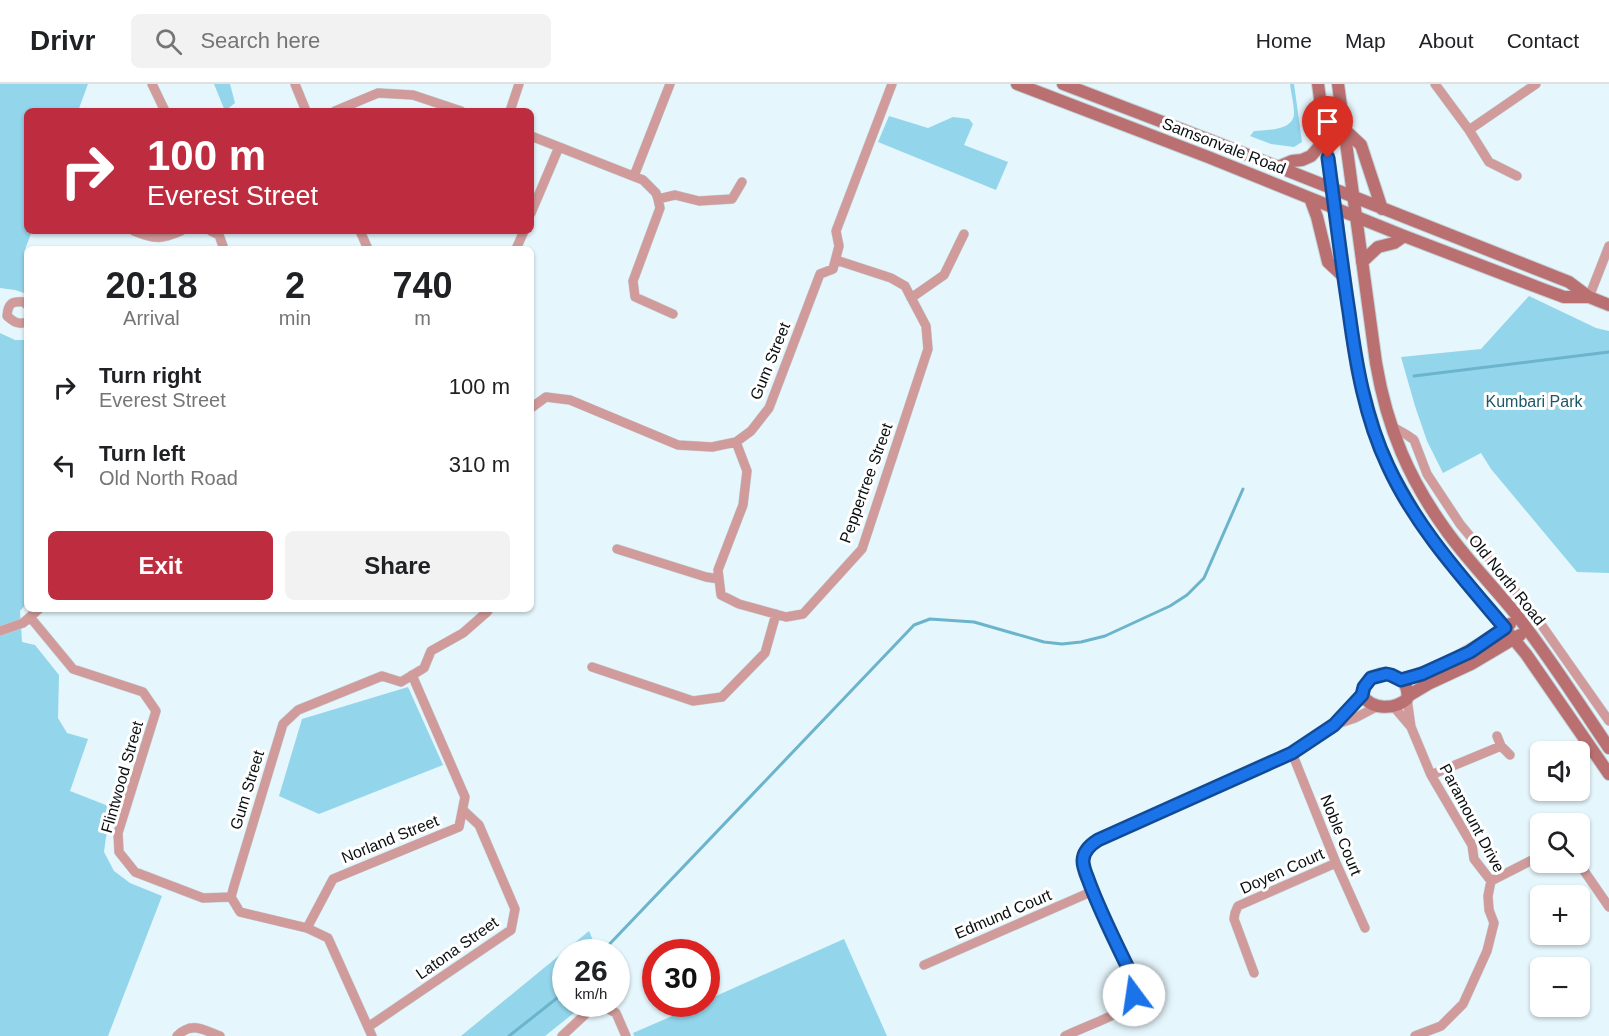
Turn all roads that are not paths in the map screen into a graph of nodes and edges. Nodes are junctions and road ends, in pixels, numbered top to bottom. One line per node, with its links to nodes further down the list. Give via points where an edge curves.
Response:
1 (152, 84): 12 (street)
2 (295, 84): 13 (street)
3 (519, 84): 16 (street)
4 (670, 84): 23 (street)
5 (892, 84): 39 (street, via 836,231)
6 (1017, 84): 27 (main road, Samsonvale Road)
7 (1063, 84): 22 (main road, Samsonvale Road)
8 (1318, 84): 20 (main road, Old North Road)
9 (1338, 84): 17 (main road, Old North Road)
10 (1435, 84): 18 (street)
11 (1536, 84): 18 (street)
12 (164, 108)
13 (305, 108)
14 (342, 108): 15 (street, via 378,93 413,95)
15 (451, 108)
16 (511, 108)
17 (1345, 130): 28 (main road, Old North Road); 32 (main road, via 1361,145)
18 (1469, 130): 24 (street, via 1489,162)
19 (534, 137): 21 (street)
20 (1326, 140): 22 (main road, via 1311,156); 26 (main road, Old North Road)
21 (559, 147): 23 (street); 30 (street)
22 (1278, 167): 26 (main road, Samsonvale Road)
23 (634, 176): 29 (street, via 656,193)
24 (1517, 176)
25 (742, 182): 29 (street, via 732,200 699,201 675,195)
26 (1333, 189): 28 (main road, Samsonvale Road); 31 (main road, Old North Road)
27 (1310, 198): 31 (main road, Samsonvale Road); 41 (main road, via 1328,262)
28 (1354, 198): 32 (main road, Samsonvale Road); 33 (main road, Old North Road)
29 (659, 204): 46 (street, via 633,281 635,297)
30 (534, 206)
31 (1335, 208): 33 (main road, Samsonvale Road); 41 (main road, Old North Road)
32 (1382, 209): 42 (main road, Samsonvale Road, via 1569,282)
33 (1356, 217): 37 (main road, Samsonvale Road); 40 (main road, Old North Road)
34 (142, 234): 35 (street, via 153,238)
35 (174, 234)
36 (964, 234): 43 (street, via 944,275)
37 (1404, 236): 40 (main road, via 1378,247); 42 (main road, Samsonvale Road, via 1564,297)
38 (1609, 246): 42 (street)
39 (836, 260): 43 (street, Peppertree Street, via 891,278 905,286); 50 (street, Gum Street, via 833,269 820,274 768,408 751,431)
40 (1362, 262): 49 (main road, Old North Road, via 1381,390)
41 (1343, 276): 58 (main road, Old North Road, via 1361,386 1388,466 1442,553)
42 (1589, 297): 45 (main road, Samsonvale Road)
43 (911, 298): 55 (street, Peppertree Street, via 926,326 928,349 862,549 803,614)
44 (24, 302): 47 (street, via 11,304 7,316)
45 (1609, 305)
46 (673, 314)
47 (24, 323)
48 (534, 406): 50 (street, via 546,397 570,400 678,445 712,447)
49 (1391, 426): 57 (main road, Old North Road, via 1408,468 1434,512); 69 (street, Old North Road, via 1414,440 1427,474 1460,524 1531,610)
50 (736, 442): 52 (street, via 747,471 744,504 718,570)
51 (617, 549): 52 (street)
52 (719, 579): 55 (street, Peppertree Street, via 721,595)
53 (36, 612): 56 (street)
54 (488, 612): 63 (street, via 463,633 431,651 424,668)
55 (776, 614): 62 (street, via 765,653 722,697 693,701)
56 (30, 617): 60 (street); 85 (street, Flintwood Street, via 73,669 143,692 156,711 118,833 119,852 135,872 203,898)
57 (1518, 618): 58 (main road); 59 (main road, Old North Road)
58 (1505, 628): 61 (main road, Old North Road); 64 (main road, via 1470,652)
59 (1528, 630): 61 (main road); 74 (main road, Old North Road)
60 (0, 632)
61 (1514, 639): 66 (main road); 77 (main road, Old North Road)
62 (591, 667)
63 (412, 675): 79 (street, via 465,797); 85 (street, Gum Street, via 401,682 381,676 298,710 283,724)
64 (1401, 680): 65 (main road, via 1391,675 1374,677 1365,684); 66 (main road)
65 (1362, 695): 67 (main road); 70 (street)
66 (1408, 698): 68 (main road); 71 (street)
67 (1378, 706): 68 (main road); 70 (street)
68 (1394, 707): 71 (street)
69 (1609, 721)
70 (1334, 725): 75 (street)
71 (1411, 727): 78 (street, Paramount Drive)
72 (1497, 736): 73 (street)
73 (1501, 746): 76 (street); 78 (street)
74 (1609, 748)
75 (1292, 753): 81 (street, Noble Court); 84 (street, via 1089,845 1083,861)
76 (1510, 755)
77 (1609, 774)
78 (1431, 775): 83 (street, Paramount Drive, via 1472,845 1474,859)
79 (463, 810): 87 (street, Norland Street, via 459,827 333,879); 91 (street, Latona Street, via 480,825 515,909 511,930)
80 (1530, 861): 83 (street)
81 (1336, 863): 88 (street, Noble Court); 90 (street, Doyen Court, via 1238,906 1234,919)
82 (1586, 873): 86 (street)
83 (1491, 881): 97 (street, Paramount Drive, via 1488,896 1494,923 1463,1004 1442,1026)
84 (1093, 891): 89 (street, Edmund Court); 96 (street, via 1131,974 1134,995 1127,1008)
85 (231, 897): 87 (street, via 240,912)
86 (1609, 907)
87 (307, 928): 91 (street, via 328,938)
88 (1365, 928)
89 (924, 964)
90 (1254, 973)
91 (370, 1032)
92 (177, 1036): 93 (street, via 196,1027)
93 (220, 1036)
94 (562, 1036): 95 (street, via 591,1009 604,1007 616,1013)
95 (626, 1036)
96 (1065, 1036)
97 (1415, 1036)

